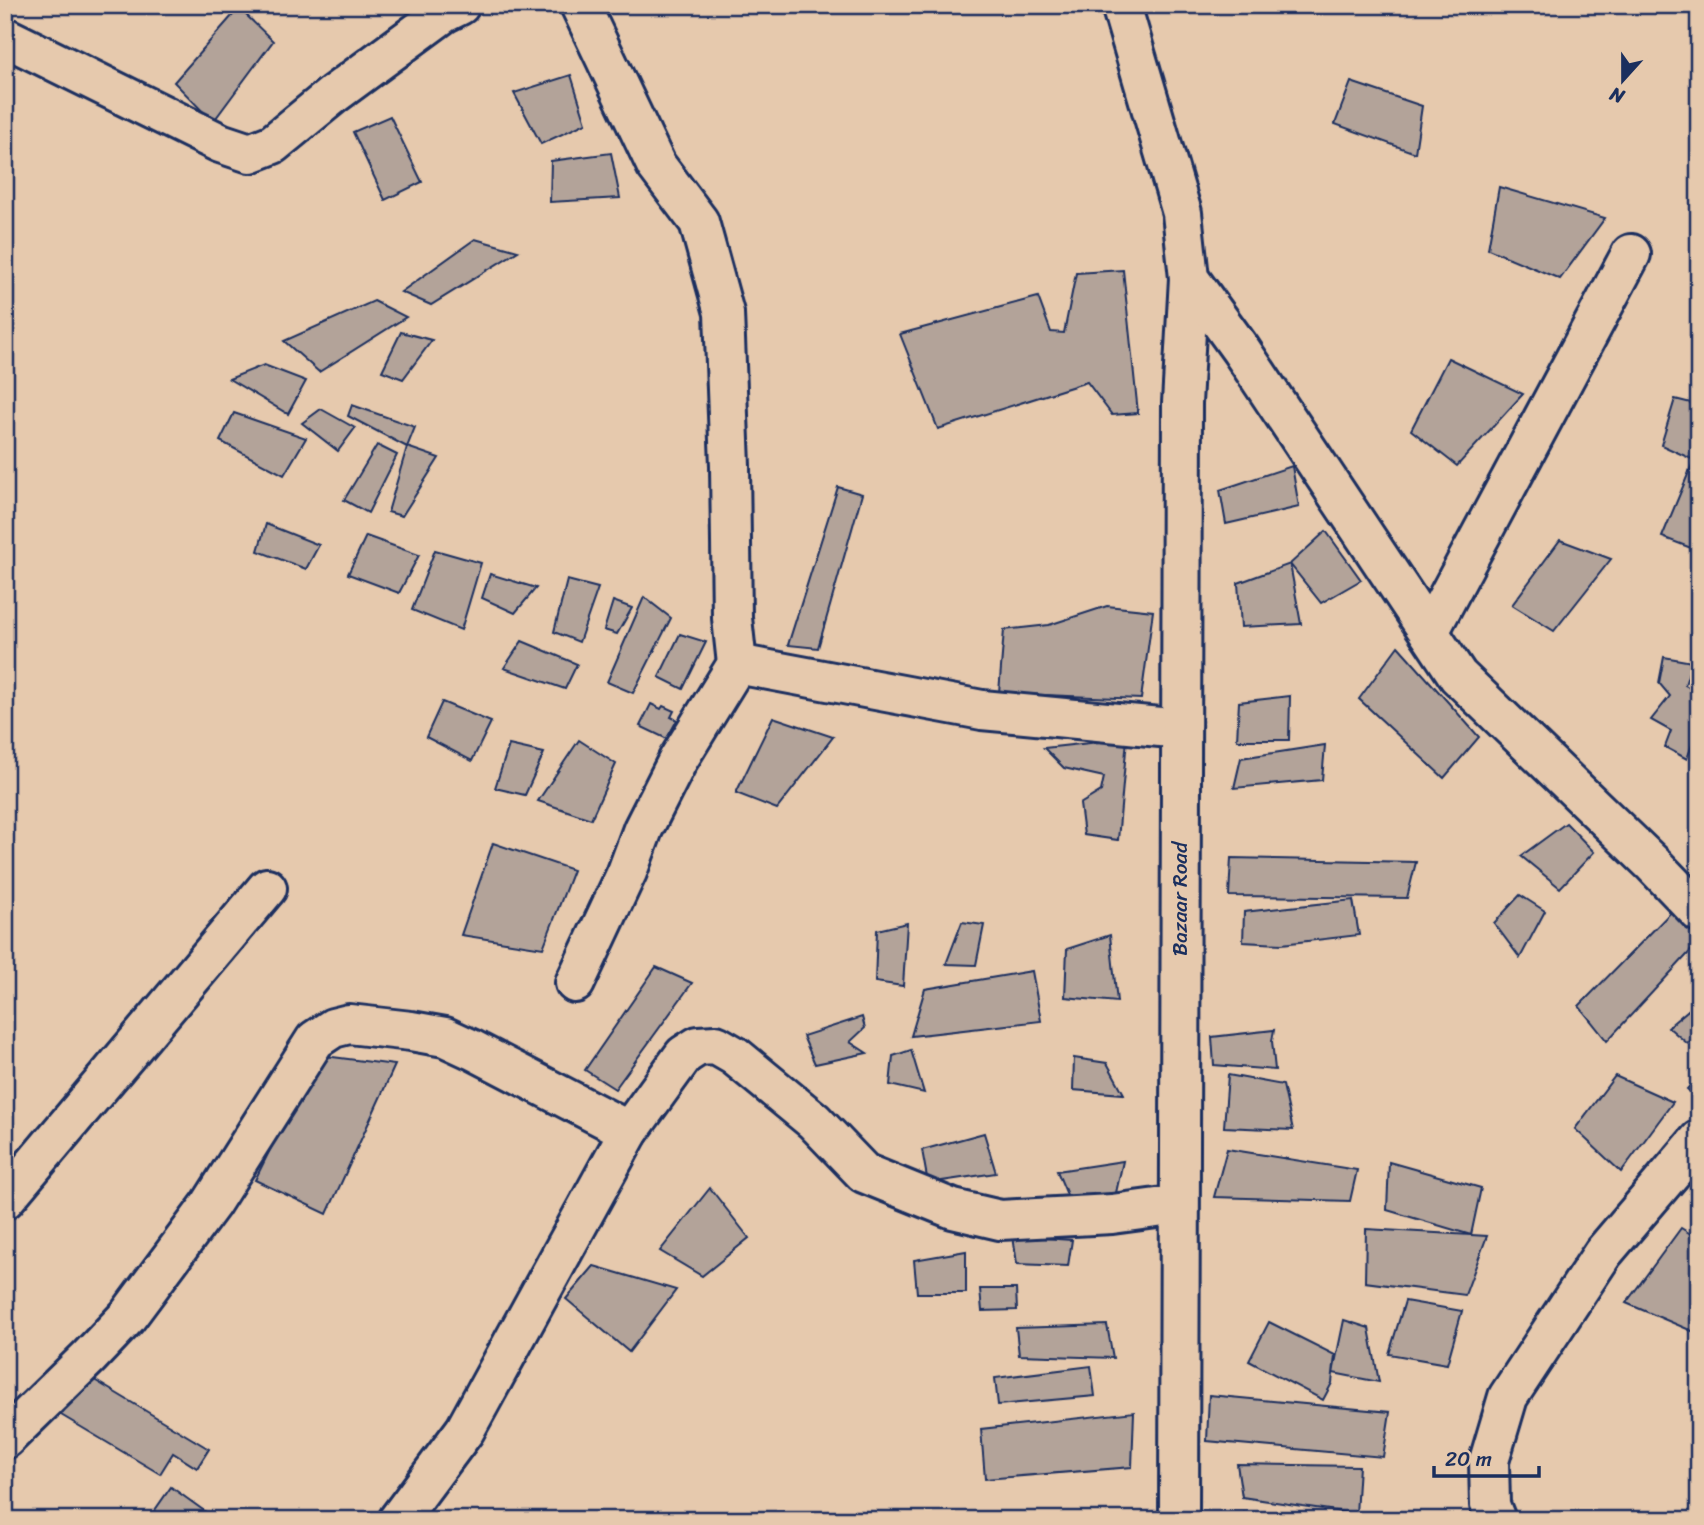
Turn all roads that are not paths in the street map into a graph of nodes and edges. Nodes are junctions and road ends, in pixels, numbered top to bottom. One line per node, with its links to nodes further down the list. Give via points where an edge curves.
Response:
1 (460, 5): 4 (street, via 345,86 273,144 250,153 220,143)
2 (580, 5): 8 (street, via 656,164 699,222 724,313)
3 (1121, 5): 6 (street, Bazaar Road, via 1182,213)
4 (5, 37)
5 (1631, 254): 7 (street)
6 (1189, 278): 7 (street); 9 (street, Bazaar Road, via 1182,403)
7 (1429, 632): 11 (street, via 1458,676)
8 (737, 664): 9 (street, via 982,710); 12 (street, via 678,760)
9 (1181, 729): 16 (street, Bazaar Road)
10 (267, 888): 15 (street)
11 (1699, 912)
12 (575, 983)
13 (629, 1131): 16 (street, via 684,1055 698,1046 716,1045 736,1055 814,1121 864,1173 953,1209 1000,1220); 17 (street, via 445,1037 349,1024 333,1028 315,1040 211,1204 127,1317); 18 (street, via 465,1430)
14 (1699, 1140): 20 (street, via 1603,1253 1508,1397 1489,1461 1490,1505)
15 (5, 1199)
16 (1179, 1205): 19 (street, Bazaar Road)
17 (5, 1439)
18 (398, 1520)
19 (1179, 1520)
20 (1496, 1520)

